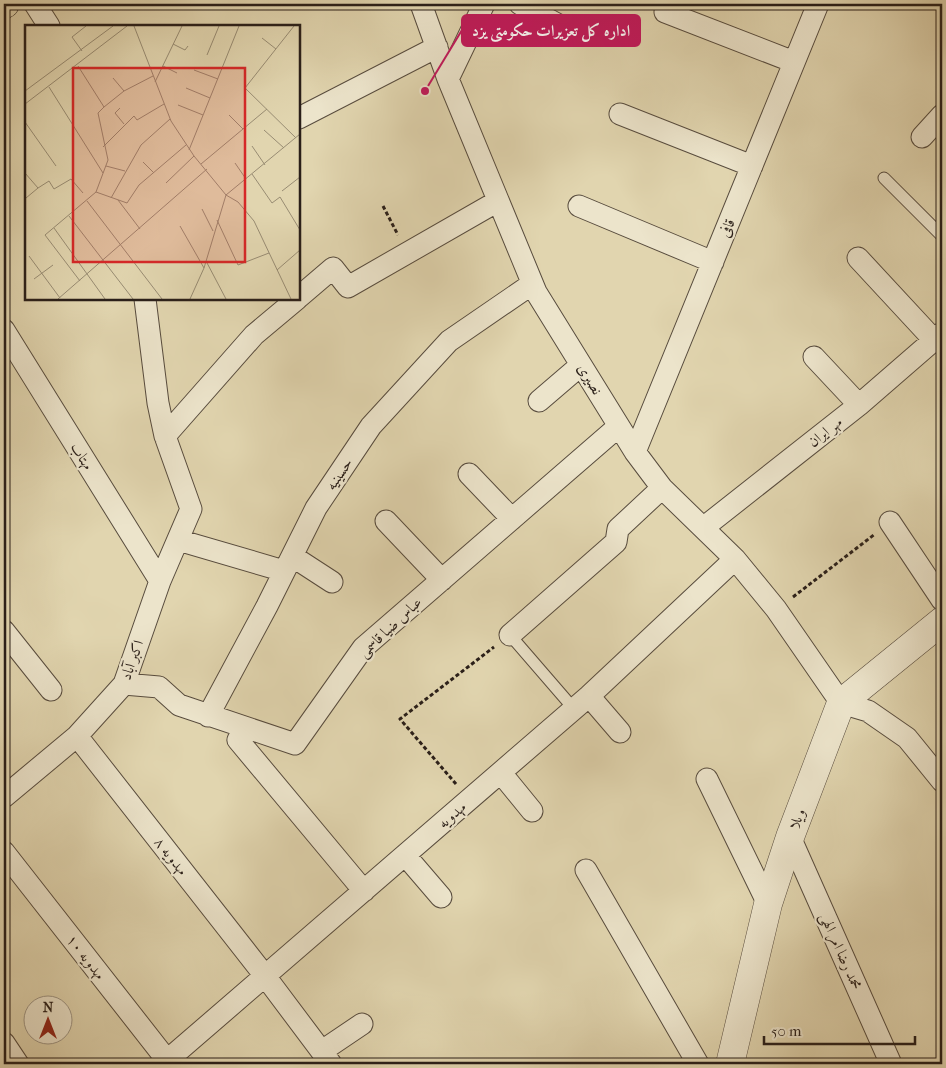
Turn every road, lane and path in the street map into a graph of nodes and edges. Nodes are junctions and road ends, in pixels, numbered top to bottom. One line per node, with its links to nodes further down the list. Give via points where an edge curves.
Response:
1 (35, 4): 7 (street)
2 (421, 4): 9 (street, نصیری)
3 (484, 4): 11 (street)
4 (520, 4): 8 (street)
5 (818, 4): 10 (street, قافی)
6 (665, 12): 10 (street)
7 (48, 25)
8 (570, 31)
9 (437, 47): 11 (street, نصیری); 14 (street)
10 (794, 62): 16 (street, قافی)
11 (448, 79): 18 (street, نصیری)
12 (620, 114): 16 (street)
13 (942, 115): 15 (street)
14 (300, 117)
15 (922, 137)
16 (752, 166): 24 (street, قافی)
17 (884, 178): 21 (lane)
18 (498, 201): 22 (street); 25 (street, نصیری)
19 (384, 206): 22 (path)
20 (579, 206): 24 (street)
21 (942, 236)
22 (407, 253): 26 (street, via 348,287 333,268)
23 (858, 258): 30 (street)
24 (713, 262): 37 (street, قافی)
25 (532, 284): 32 (street, نصیری); 46 (street, حسینیه, via 449,341 371,426 316,508)
26 (300, 292)
27 (146, 300): 36 (street)
28 (287, 302): 36 (street)
29 (4, 330): 48 (street, مهتاب)
30 (938, 336): 34 (street, مهر ایران)
31 (814, 357): 34 (street)
32 (581, 365): 33 (street); 35 (street, نصیری)
33 (539, 402)
34 (859, 405): 43 (street, مهر ایران)
35 (619, 426): 37 (street, نصیری); 40 (street, عباس ضیا قاسمی)
36 (165, 436): 44 (street, اکبر آباد, via 191,509)
37 (636, 452): 39 (street, نصیری)
38 (469, 474): 40 (street)
39 (662, 488): 43 (street, نصیری); 54 (street, via 618,529 616,542)
40 (512, 519): 47 (street, عباس ضیا قاسمی)
41 (386, 522): 47 (street)
42 (890, 522): 50 (street); 51 (path)
43 (703, 528): 45 (street, نصیری)
44 (178, 540): 46 (street); 48 (street, اکبر آباد)
45 (735, 559): 51 (street, نصیری); 57 (street, مهدویه)
46 (288, 564): 49 (street); 59 (street, حسینیه)
47 (442, 580): 60 (street, عباس ضیا قاسمی, via 363,648 295,744)
48 (160, 581): 55 (street, اکبر آباد)
49 (332, 582)
50 (942, 600)
51 (776, 609): 58 (street, نصیری)
52 (942, 621): 58 (street)
53 (4, 631): 56 (street)
54 (510, 635): 57 (lane); 67 (path, via 400,719)
55 (124, 684): 59 (street, عباس ضیا قاسمی, via 159,687 179,705); 62 (street, اکبر آباد)
56 (51, 690)
57 (582, 703): 61 (street); 63 (street, مهدویه)
58 (841, 703): 65 (street, via 868,711 907,738); 69 (street, ویلا)
59 (208, 716): 60 (street, عباس ضیا قاسمی)
60 (244, 728): 73 (street, via 238,740)
61 (620, 732)
62 (77, 736): 66 (street, اکبر آباد); 76 (street, مهدویه ۸)
63 (501, 773): 67 (street, مهدویه); 68 (street)
64 (707, 779): 75 (street)
65 (942, 781)
66 (4, 797)
67 (469, 800): 71 (street, مهدویه)
68 (532, 811)
69 (790, 837): 75 (street, ویلا); 84 (street, محمد رضا امر الهی)
70 (4, 852): 80 (street, مهدویه ۱۰)
71 (405, 855): 73 (street, مهدویه); 74 (street)
72 (586, 870): 82 (street)
73 (364, 891): 76 (street, مهدویه)
74 (440, 897)
75 (768, 904): 83 (street, ویلا)
76 (265, 976): 79 (street, مهدویه ۸); 80 (street, مهدویه)
77 (362, 1024): 79 (street)
78 (4, 1043): 81 (street)
79 (326, 1058)
80 (167, 1063)
81 (18, 1064)
82 (698, 1064)
83 (731, 1064)
84 (891, 1064)

